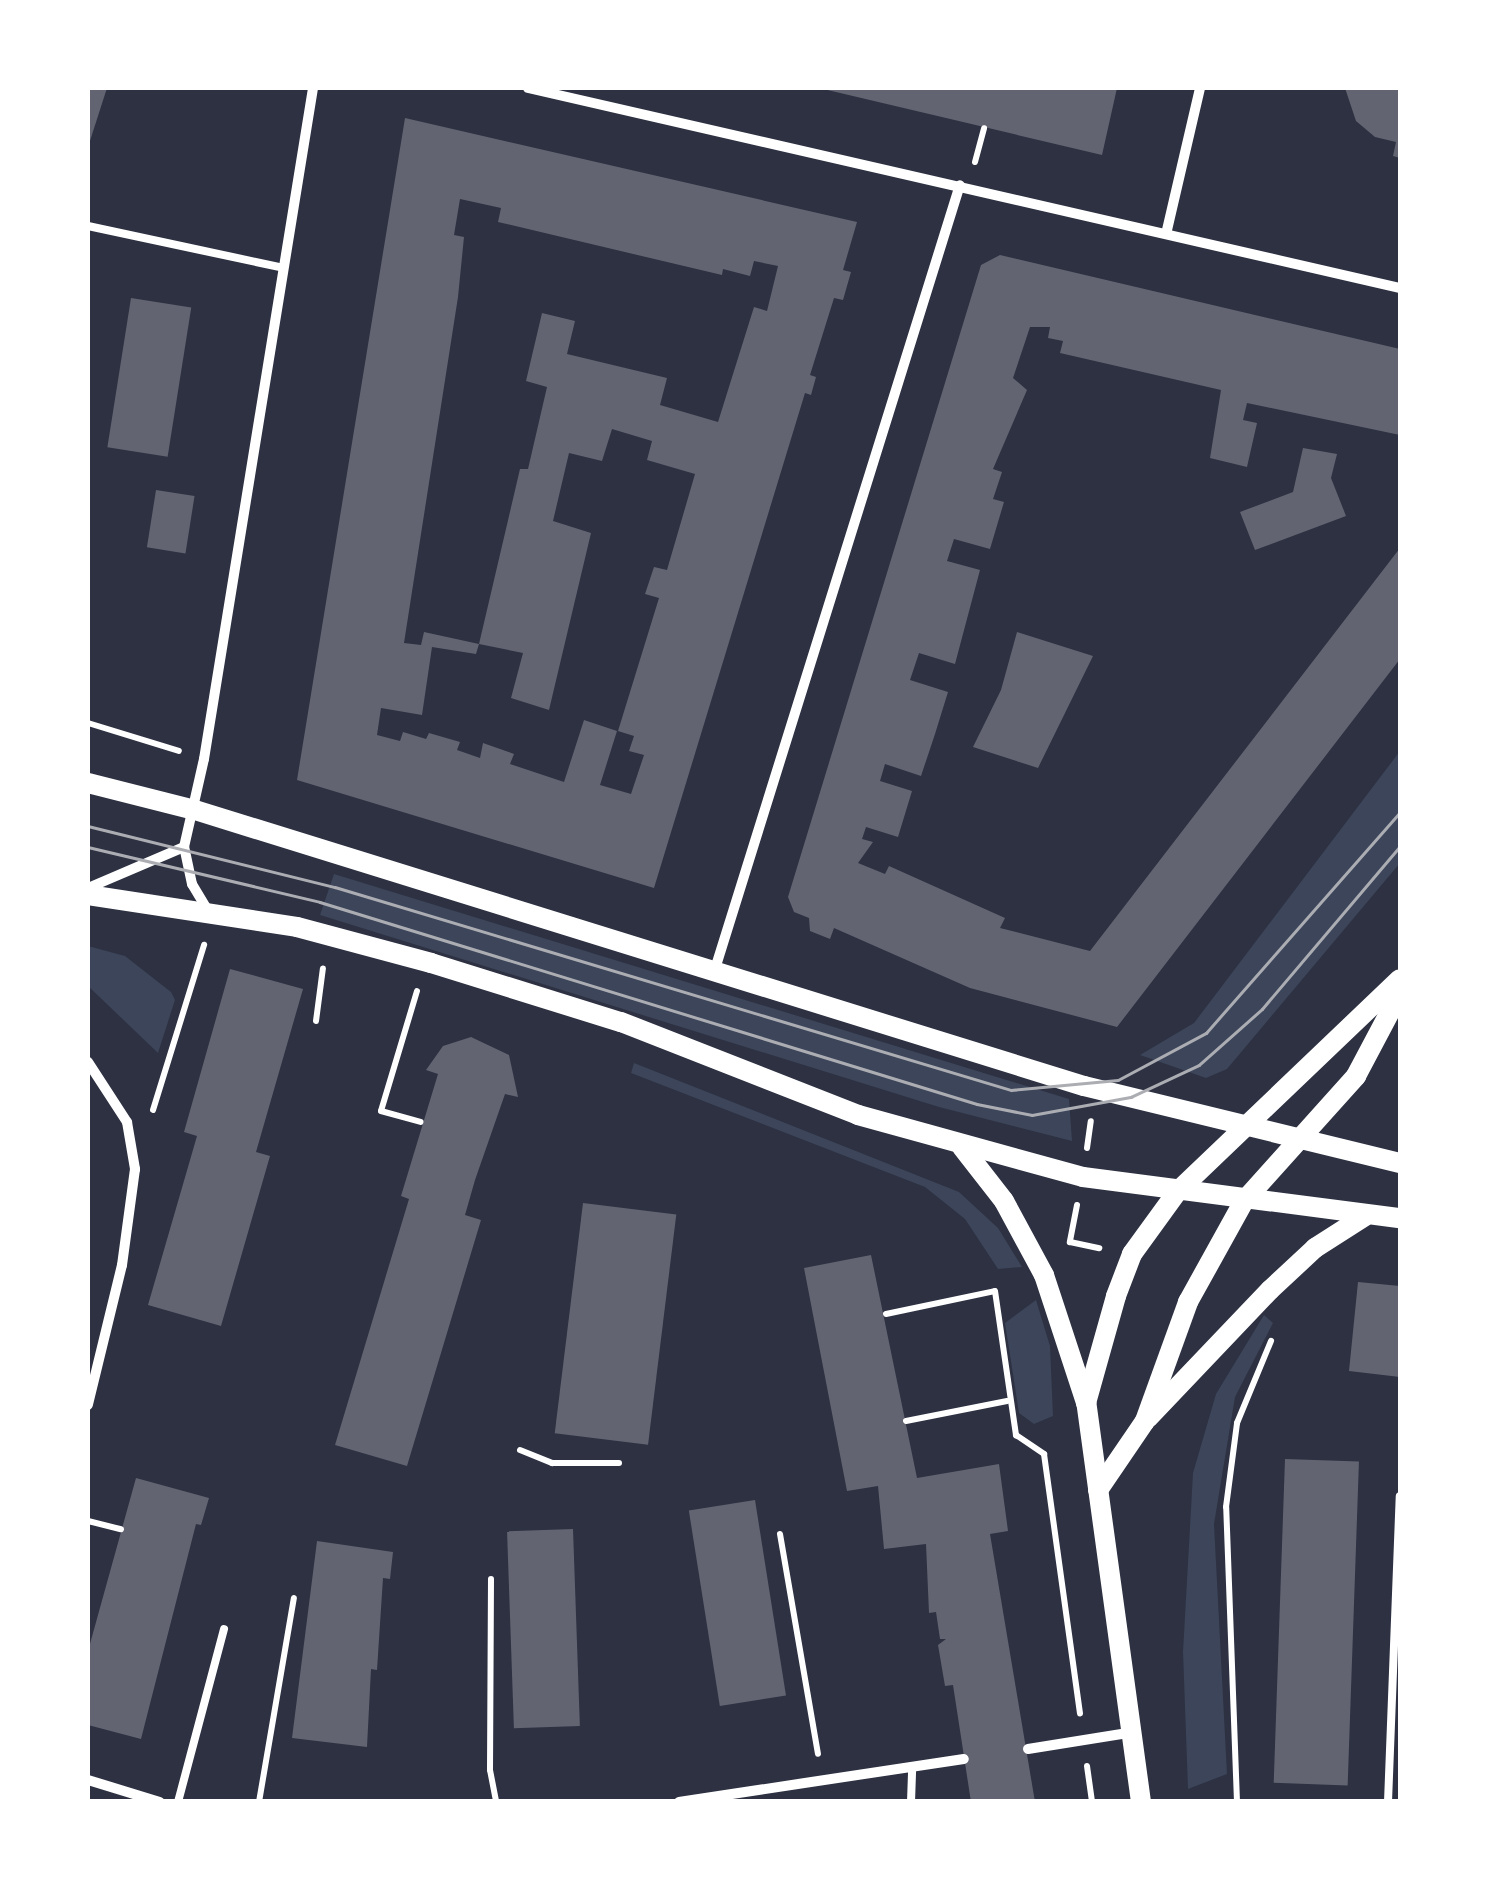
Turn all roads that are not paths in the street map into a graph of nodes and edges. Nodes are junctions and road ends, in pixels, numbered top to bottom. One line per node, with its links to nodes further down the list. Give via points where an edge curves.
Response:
1 (313, 88): 7 (street)
2 (528, 88): 4 (street)
3 (1200, 88): 6 (street)
4 (964, 186): 6 (street); 14 (street)
5 (88, 226): 7 (lane)
6 (1167, 230): 8 (street)
7 (284, 268): 10 (street)
8 (1400, 288)
9 (88, 783): 10 (main road)
10 (195, 810): 11 (street); 14 (main road)
11 (184, 847): 12 (street); 13 (street, via 192,884)
12 (88, 892): 13 (main road)
13 (210, 914): 20 (main road, via 297,926 621,1022 758,1079)
14 (716, 969): 18 (main road, via 1084,1086)
15 (1400, 979): 18 (main road)
16 (1400, 993): 19 (main road, via 1356,1076)
17 (88, 1062): 27 (street, via 126,1122 135,1170 122,1266)
18 (1240, 1127): 19 (main road); 22 (main road)
19 (1298, 1142): 21 (main road); 23 (main road)
20 (962, 1147): 22 (main road); 26 (main road, via 1004,1201 1044,1276)
21 (1400, 1163)
22 (1178, 1192): 23 (main road); 26 (main road, via 1132,1254)
23 (1244, 1201): 24 (main road); 28 (main road, via 1188,1302)
24 (1365, 1216): 25 (main road); 28 (main road, via 1315,1248)
25 (1400, 1218)
26 (1086, 1403): 29 (main road)
27 (88, 1406)
28 (1145, 1421): 29 (main road)
29 (1098, 1490): 32 (main road)
30 (1400, 1496): 42 (lane)
31 (224, 1629): 38 (lane)
32 (1128, 1733): 33 (street); 41 (main road)
33 (1028, 1749)
34 (964, 1759): 35 (street)
35 (912, 1766): 39 (street); 40 (lane)
36 (88, 1780): 37 (street)
37 (160, 1802)
38 (178, 1802)
39 (679, 1802)
40 (911, 1802)
41 (1141, 1802)
42 (1388, 1802)

